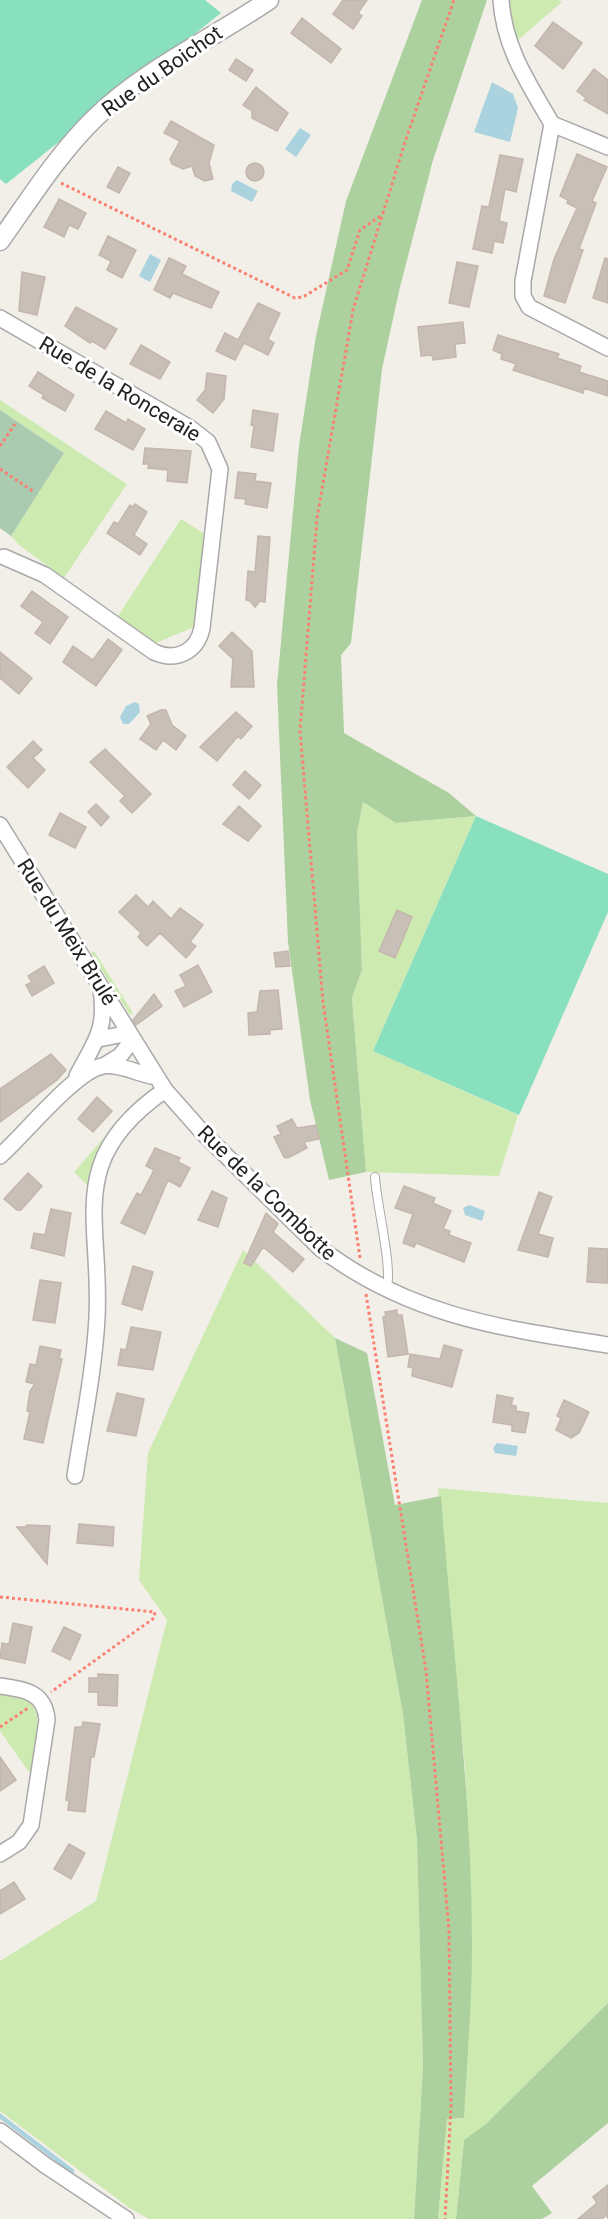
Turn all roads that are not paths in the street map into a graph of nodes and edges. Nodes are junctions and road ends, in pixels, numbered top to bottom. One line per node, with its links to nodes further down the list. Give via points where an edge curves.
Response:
1 (269, 0): 5 (street, Rue du Boichot, via 115,100 77,136)
2 (501, 0): 3 (street, via 504,26 516,62)
3 (552, 124): 4 (street); 7 (street, via 523,296 536,312)
4 (608, 147)
5 (0, 241)
6 (0, 318): 8 (street, Rue de la Ronceraie, via 190,428 208,442 220,469 202,628 197,642 187,652 168,657 154,652 45,575)
7 (608, 348)
8 (4, 557)
9 (0, 825): 10 (street, Rue du Meix Brulé)
10 (100, 986): 11 (street, Rue du Meix Brulé); 12 (street)
11 (131, 1036): 12 (street); 13 (street, via 120,1056); 15 (street, Rue de la Combotte)
12 (99, 1039): 14 (street)
13 (105, 1065): 14 (street); 15 (street)
14 (76, 1079): 16 (street)
15 (161, 1083): 18 (street, Rue de la Combotte, via 203,1133 304,1234 338,1262); 20 (street, via 110,1146 94,1190 96,1328)
16 (0, 1156)
17 (375, 1177): 18 (lane, via 390,1272)
18 (386, 1289): 19 (street, Rue de la Combotte, via 474,1322)
19 (608, 1345)
20 (75, 1476)
21 (0, 1686): 22 (street, via 23,1689 40,1699 47,1720 33,1817 25,1836)
22 (0, 1854)
23 (0, 2131): 24 (street)
24 (126, 2219)

